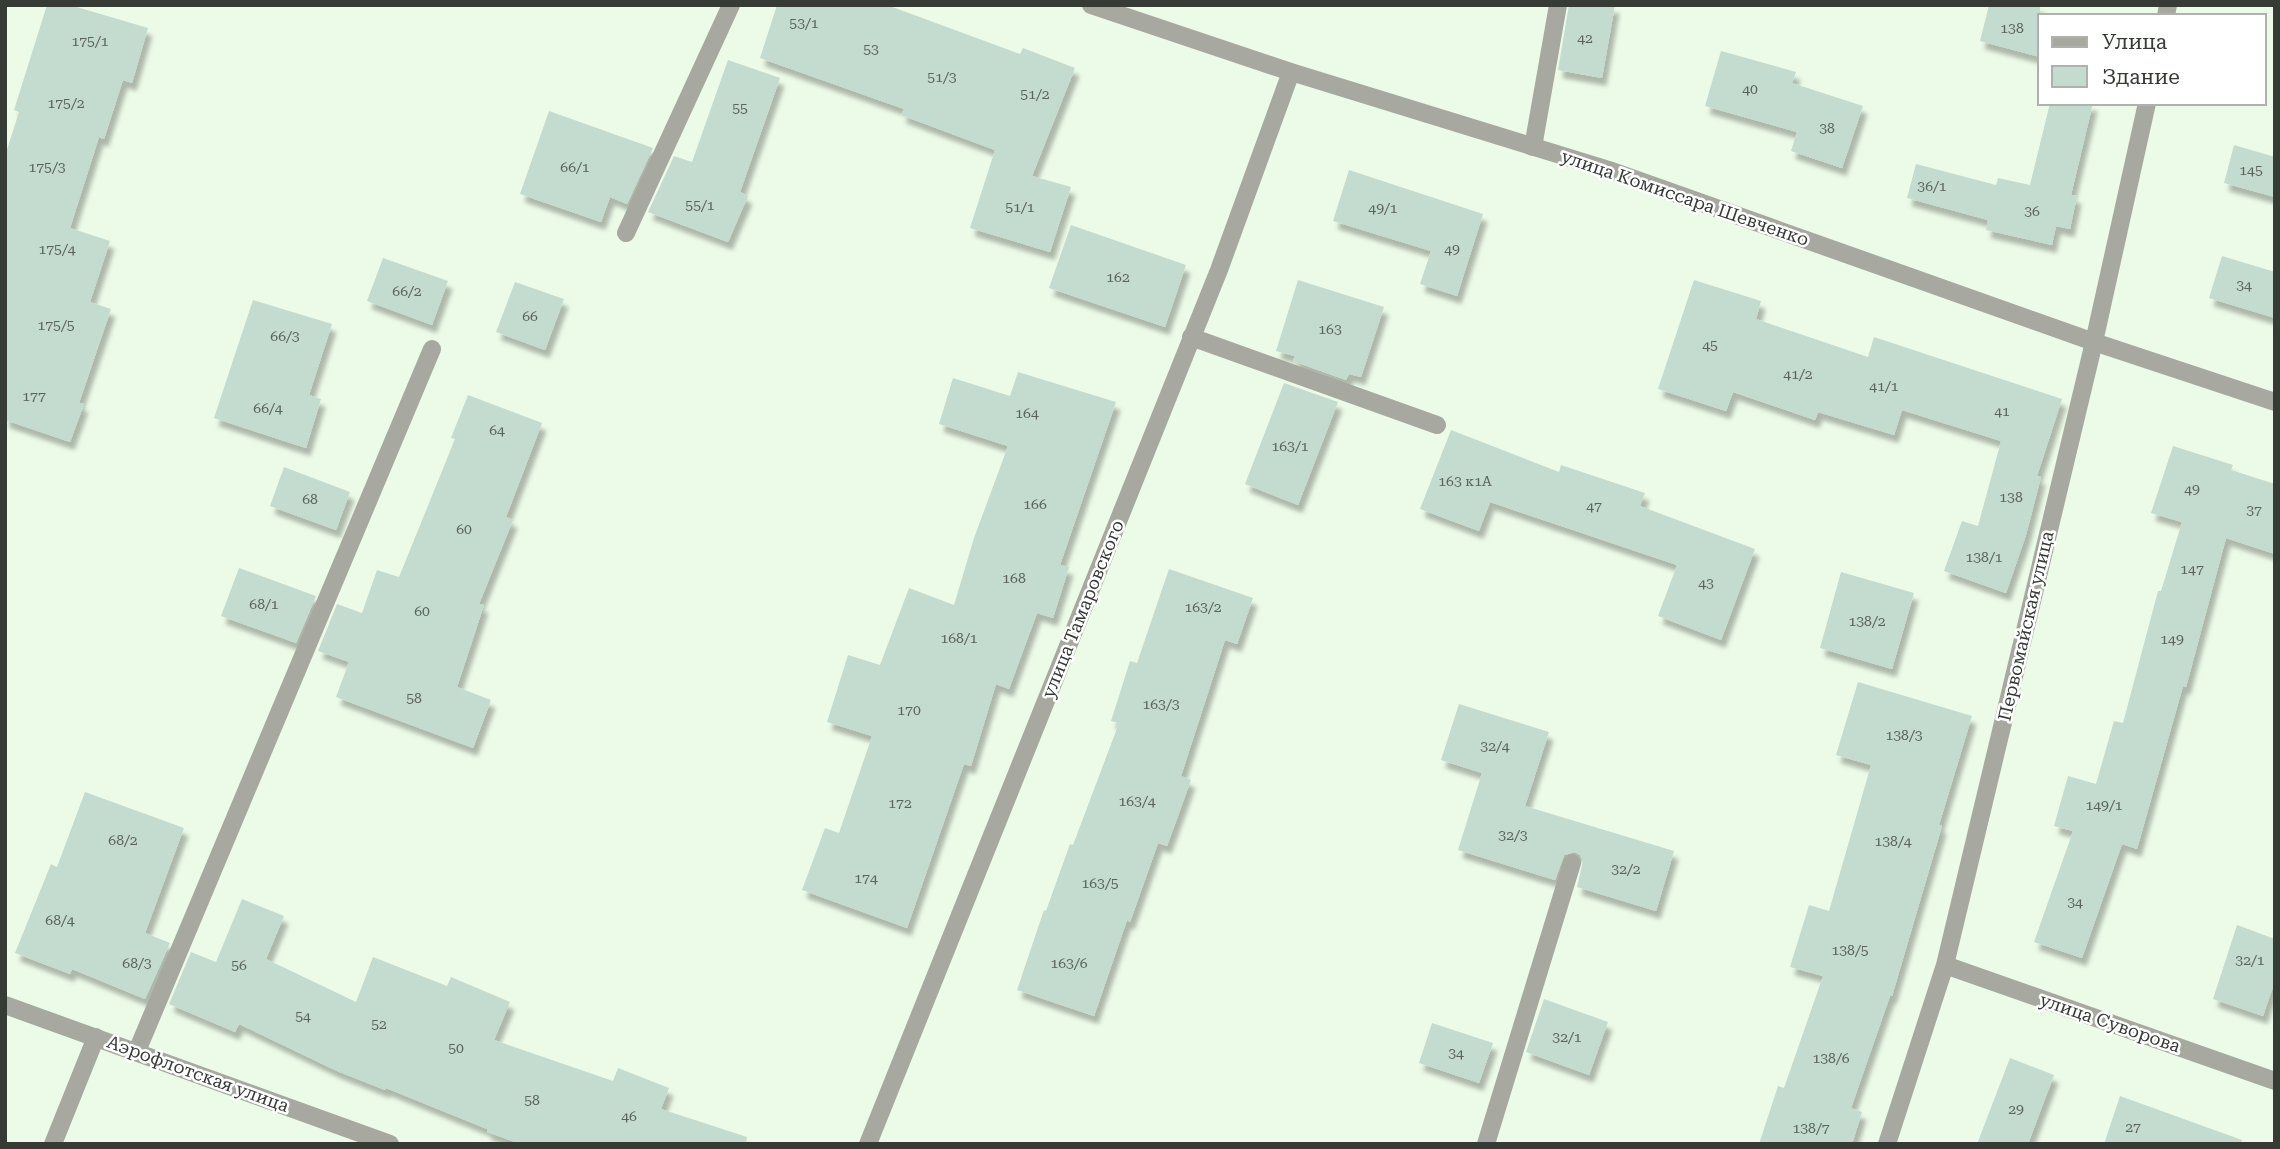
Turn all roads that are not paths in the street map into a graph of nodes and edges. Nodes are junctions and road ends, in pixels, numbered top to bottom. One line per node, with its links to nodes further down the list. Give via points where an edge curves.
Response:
1 (731, 5): 8 (street)
2 (1091, 5): 4 (street, улица Комиссара Шевченко)
3 (1558, 5): 7 (street)
4 (1135, 12): 5 (street, улица Комиссара Шевченко)
5 (1291, 72): 7 (street, улица Комиссара Шевченко); 9 (street, улица Тамаровского)
6 (2147, 105): 10 (street, Первомайская улица)
7 (1533, 147): 10 (street, улица Комиссара Шевченко)
8 (626, 233)
9 (1191, 337): 13 (street); 22 (street, улица Тамаровского)
10 (2094, 342): 12 (street, улица Комиссара Шевченко); 15 (street, Первомайская улица)
11 (432, 349): 18 (street)
12 (2275, 402)
13 (1437, 425)
14 (1572, 863): 23 (street)
15 (1945, 965): 19 (street, улица Суворова); 24 (street, Первомайская улица)
16 (5, 1005): 17 (street, Аэрофлотская улица)
17 (96, 1037): 18 (street, Аэрофлотская улица); 20 (street)
18 (137, 1051): 21 (street, Аэрофлотская улица)
19 (2275, 1080)
20 (53, 1144)
21 (390, 1144)
22 (868, 1144)
23 (1486, 1144)
24 (1887, 1144)

